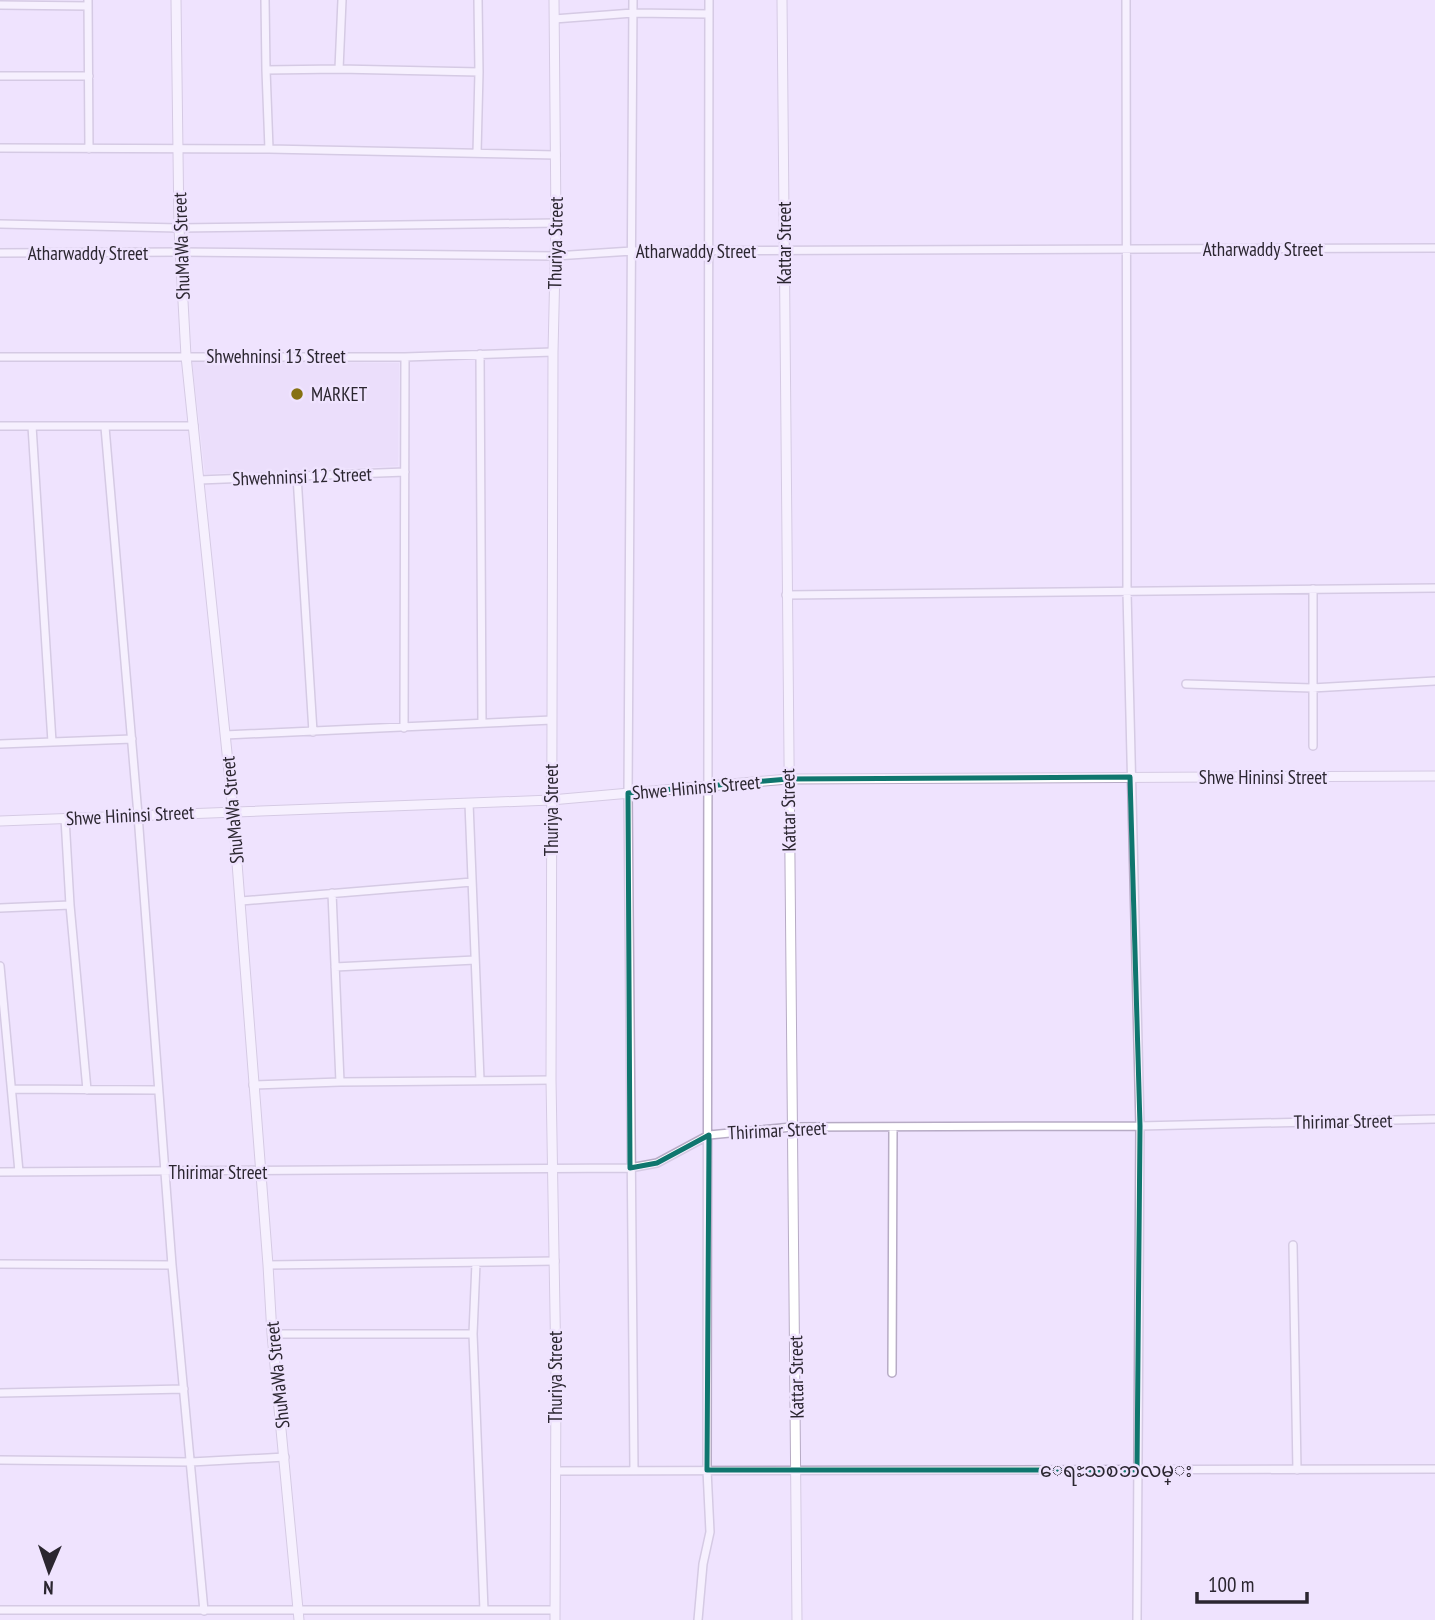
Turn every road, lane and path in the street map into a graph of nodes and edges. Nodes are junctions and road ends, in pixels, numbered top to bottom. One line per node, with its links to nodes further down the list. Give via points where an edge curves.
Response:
1 (176, 0): 22 (street, ShuMaWa Street)
2 (265, 0): 16 (street)
3 (342, 0): 15 (street)
4 (478, 0): 17 (street)
5 (554, 0): 14 (street, Thuriya Street)
6 (632, 0): 12 (street)
7 (709, 0): 13 (street)
8 (782, 0): 33 (street, Kattar Street)
9 (1126, 0): 30 (street)
10 (88, 3): 11 (street); 19 (street)
11 (0, 5)
12 (632, 13): 13 (street); 14 (street); 31 (street)
13 (709, 14): 32 (street)
14 (554, 19): 25 (street, Thuriya Street)
15 (339, 69): 16 (street); 17 (street)
16 (266, 70): 23 (street)
17 (479, 72): 24 (street)
18 (0, 76): 19 (street)
19 (89, 76): 21 (street)
20 (0, 148): 21 (street)
21 (89, 149): 22 (street)
22 (178, 149): 23 (street); 28 (street, ShuMaWa Street)
23 (269, 149): 24 (street)
24 (477, 153): 25 (street)
25 (556, 156): 27 (street, Thuriya Street)
26 (0, 223): 28 (street)
27 (556, 223): 28 (street); 36 (street, Thuriya Street)
28 (179, 228): 35 (street, ShuMaWa Street)
29 (1435, 248): 30 (street, Atharwaddy Street)
30 (1126, 250): 33 (street, Atharwaddy Street); 51 (street)
31 (632, 251): 32 (street, Atharwaddy Street); 36 (street, Atharwaddy Street); 69 (street)
32 (709, 251): 33 (street, Atharwaddy Street); 68 (street)
33 (784, 251): 52 (street, Kattar Street)
34 (0, 253): 35 (street, Atharwaddy Street)
35 (181, 253): 36 (street, Atharwaddy Street); 39 (street, ShuMaWa Street)
36 (555, 256): 37 (street, Thuriya Street)
37 (553, 352): 38 (street, Shwehninsi 13 Street); 56 (street, Thuriya Street)
38 (480, 354): 41 (street, Shwehninsi 13 Street); 57 (street)
39 (186, 356): 40 (street, Shwehninsi 13 Street); 41 (street, Shwehninsi 13 Street); 44 (street, ShuMaWa Street)
40 (0, 357)
41 (405, 357): 46 (street)
42 (0, 426): 43 (street)
43 (32, 426): 45 (street); 62 (street)
44 (194, 426): 45 (street); 48 (street, ShuMaWa Street)
45 (104, 427): 61 (street)
46 (405, 472): 47 (street, Shwehninsi 12 Street); 58 (street)
47 (297, 476): 48 (street, Shwehninsi 12 Street); 59 (street)
48 (199, 480): 60 (street, ShuMaWa Street)
49 (1435, 588): 50 (street)
50 (1313, 589): 51 (street); 55 (street)
51 (1127, 592): 52 (street); 66 (street)
52 (786, 595): 67 (street, Kattar Street)
53 (1435, 681): 55 (street)
54 (1186, 684): 55 (street)
55 (1312, 688): 64 (street)
56 (552, 720): 57 (street); 70 (street, Thuriya Street)
57 (482, 723): 58 (street)
58 (404, 728): 59 (street)
59 (313, 732): 60 (street)
60 (225, 735): 72 (street, ShuMaWa Street)
61 (132, 739): 62 (street); 73 (street)
62 (52, 742): 63 (street)
63 (0, 744)
64 (1313, 746)
65 (1435, 776): 66 (street, Shwe Hininsi Street)
66 (1130, 777): 67 (street, Shwe Hininsi Street); 92 (street)
67 (788, 779): 68 (street, Shwe Hininsi Street); 93 (street, Kattar Street)
68 (709, 786): 69 (street, Shwe Hininsi Street); 95 (street)
69 (628, 793): 70 (street, Shwe Hininsi Street); 97 (street)
70 (551, 800): 71 (street, Shwe Hininsi Street); 85 (street, Thuriya Street)
71 (469, 803): 72 (street, Shwe Hininsi Street); 76 (street)
72 (233, 811): 73 (street, Shwe Hininsi Street); 78 (street, ShuMaWa Street)
73 (138, 815): 74 (street, Shwe Hininsi Street); 90 (street)
74 (65, 818): 75 (street, Shwe Hininsi Street); 79 (street)
75 (0, 821)
76 (472, 882): 77 (street); 81 (street)
77 (332, 893): 78 (street); 83 (street)
78 (241, 901): 87 (street, ShuMaWa Street)
79 (70, 905): 80 (street); 89 (street)
80 (0, 908)
81 (475, 960): 83 (street); 84 (street)
82 (0, 966): 88 (street)
83 (335, 967): 86 (street)
84 (480, 1080): 85 (street); 86 (street)
85 (551, 1080): 96 (street, Thuriya Street)
86 (340, 1082): 87 (street)
87 (253, 1085): 101 (street, ShuMaWa Street)
88 (13, 1089): 89 (street); 99 (street)
89 (87, 1090): 90 (street)
90 (158, 1090): 100 (street)
91 (1435, 1119): 92 (street, Thirimar Street)
92 (1140, 1126): 94 (street, Thirimar Street); 122 (street)
93 (792, 1127): 94 (street, Thirimar Street); 95 (street, Thirimar Street); 116 (street, Kattar Street)
94 (893, 1127): 110 (street)
95 (709, 1135): 97 (street, Thirimar Street, via 657,1164); 119 (street)
96 (552, 1167): 97 (street, Thirimar Street); 101 (street, Thirimar Street); 103 (street, Thuriya Street)
97 (630, 1168): 118 (street)
98 (0, 1172): 99 (street, Thirimar Street)
99 (19, 1172): 100 (street, Thirimar Street)
100 (164, 1172): 101 (street, Thirimar Street); 106 (street)
101 (260, 1172): 107 (street, ShuMaWa Street)
102 (1293, 1245): 120 (street)
103 (555, 1261): 105 (street); 121 (street, Thuriya Street)
104 (0, 1264): 106 (street)
105 (476, 1264): 107 (street); 109 (street)
106 (172, 1265): 111 (street)
107 (268, 1265): 108 (street, ShuMaWa Street)
108 (272, 1334): 109 (street); 113 (street, ShuMaWa Street)
109 (473, 1334): 124 (street)
110 (892, 1373)
111 (184, 1389): 112 (street); 115 (street)
112 (0, 1393)
113 (285, 1457): 115 (street); 126 (street, ShuMaWa Street)
114 (0, 1460): 115 (street)
115 (191, 1462): 125 (street)
116 (797, 1469): 119 (street, ေရႊသစၥာလမ္း); 122 (street, ေရႊသစၥာလမ္း); 129 (street, Kattar Street)
117 (1435, 1469): 120 (street, ေရႊသစၥာလမ္း)
118 (634, 1470): 119 (street, ေရႊသစၥာလမ္း); 121 (street, ေရႊသစၥာလမ္း)
119 (707, 1470): 128 (street, via 710,1532)
120 (1297, 1470): 122 (street, ေရႊသစၥာလမ္း)
121 (555, 1471): 127 (street, Thuriya Street)
122 (1137, 1471): 130 (street)
123 (0, 1610): 125 (street)
124 (484, 1610): 126 (street); 127 (street)
125 (204, 1611): 126 (street)
126 (298, 1615)
127 (555, 1615)
128 (698, 1620)
129 (797, 1620)
130 (1137, 1620)

